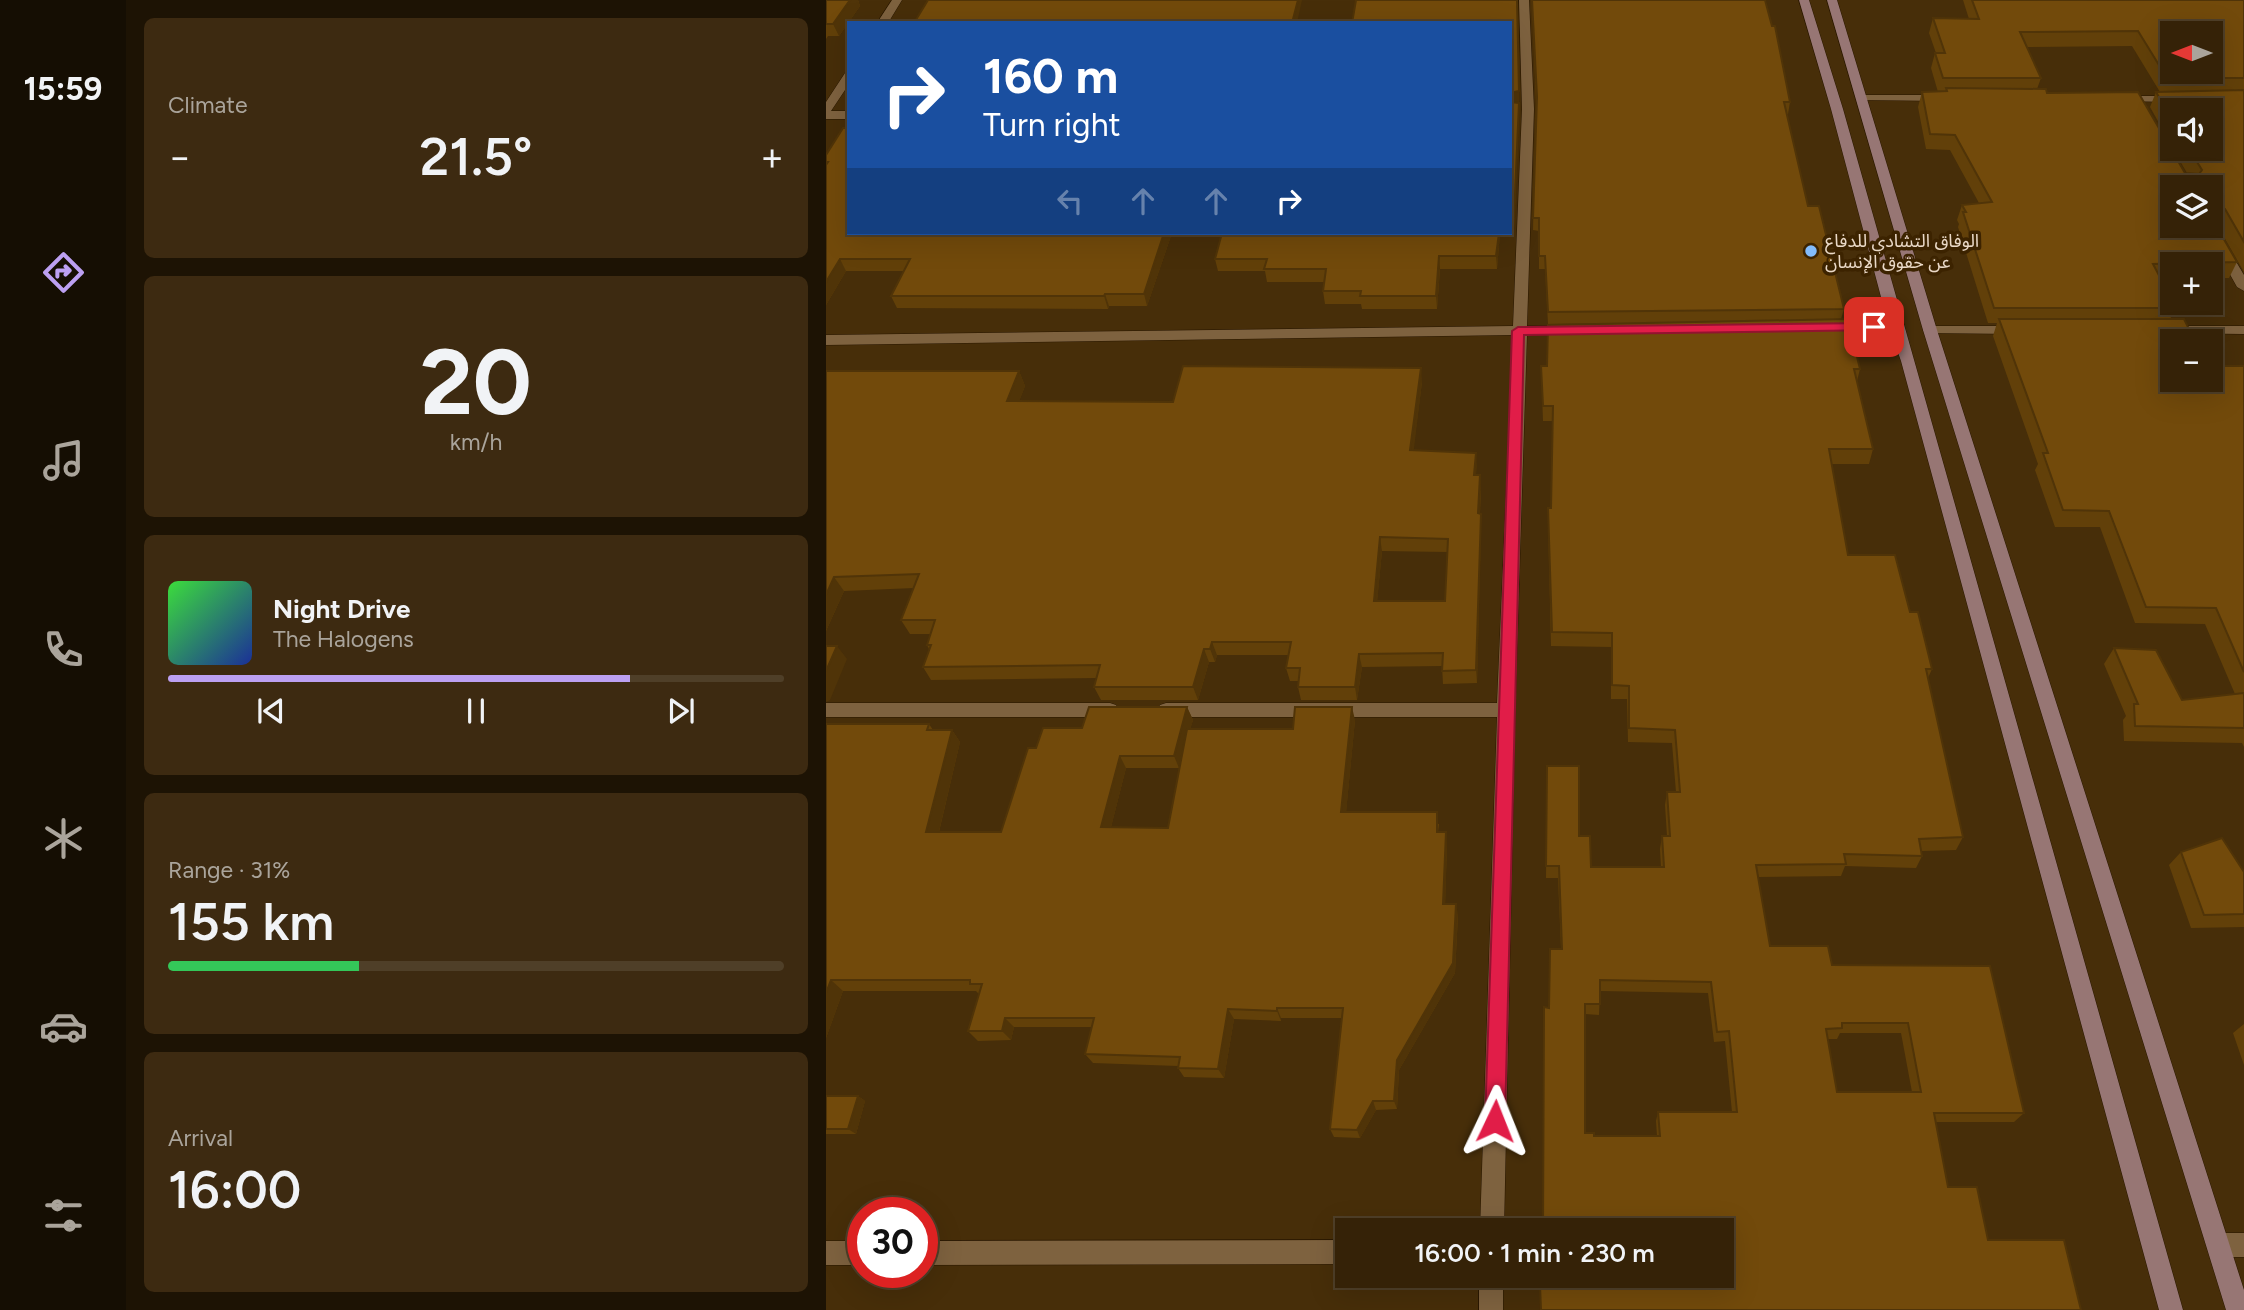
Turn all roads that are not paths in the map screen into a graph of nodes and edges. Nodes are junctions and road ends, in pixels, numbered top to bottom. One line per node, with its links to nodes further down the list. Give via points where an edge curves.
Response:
1 (897, 0): 5 (street)
2 (1524, 0): 22 (street)
3 (1804, 0): 15 (street)
4 (1832, 0): 7 (street)
5 (883, 21)
6 (847, 78): 11 (street)
7 (1862, 98): 8 (street); 18 (street)
8 (1958, 99)
9 (2108, 99): 10 (street, via 2139,105)
10 (2160, 103)
11 (826, 113): 12 (street)
12 (847, 115)
13 (2215, 238): 14 (street)
14 (2244, 287)
15 (1896, 327): 16 (street); 35 (street)
16 (1805, 328)
17 (1586, 330): 22 (street)
18 (1930, 330): 19 (street); 27 (street)
19 (2025, 330)
20 (2148, 330): 21 (street)
21 (2244, 330)
22 (1518, 331): 23 (street); 25 (street)
23 (826, 340)
24 (826, 710): 25 (street)
25 (1506, 710): 26 (street)
26 (1492, 1218)
27 (2218, 1245): 28 (street); 36 (street)
28 (2244, 1245)
29 (1335, 1252): 32 (street)
30 (826, 1253): 31 (street)
31 (847, 1253)
32 (938, 1253)
33 (1491, 1288): 34 (street)
34 (1491, 1310)
35 (2171, 1310)
36 (2238, 1310)

